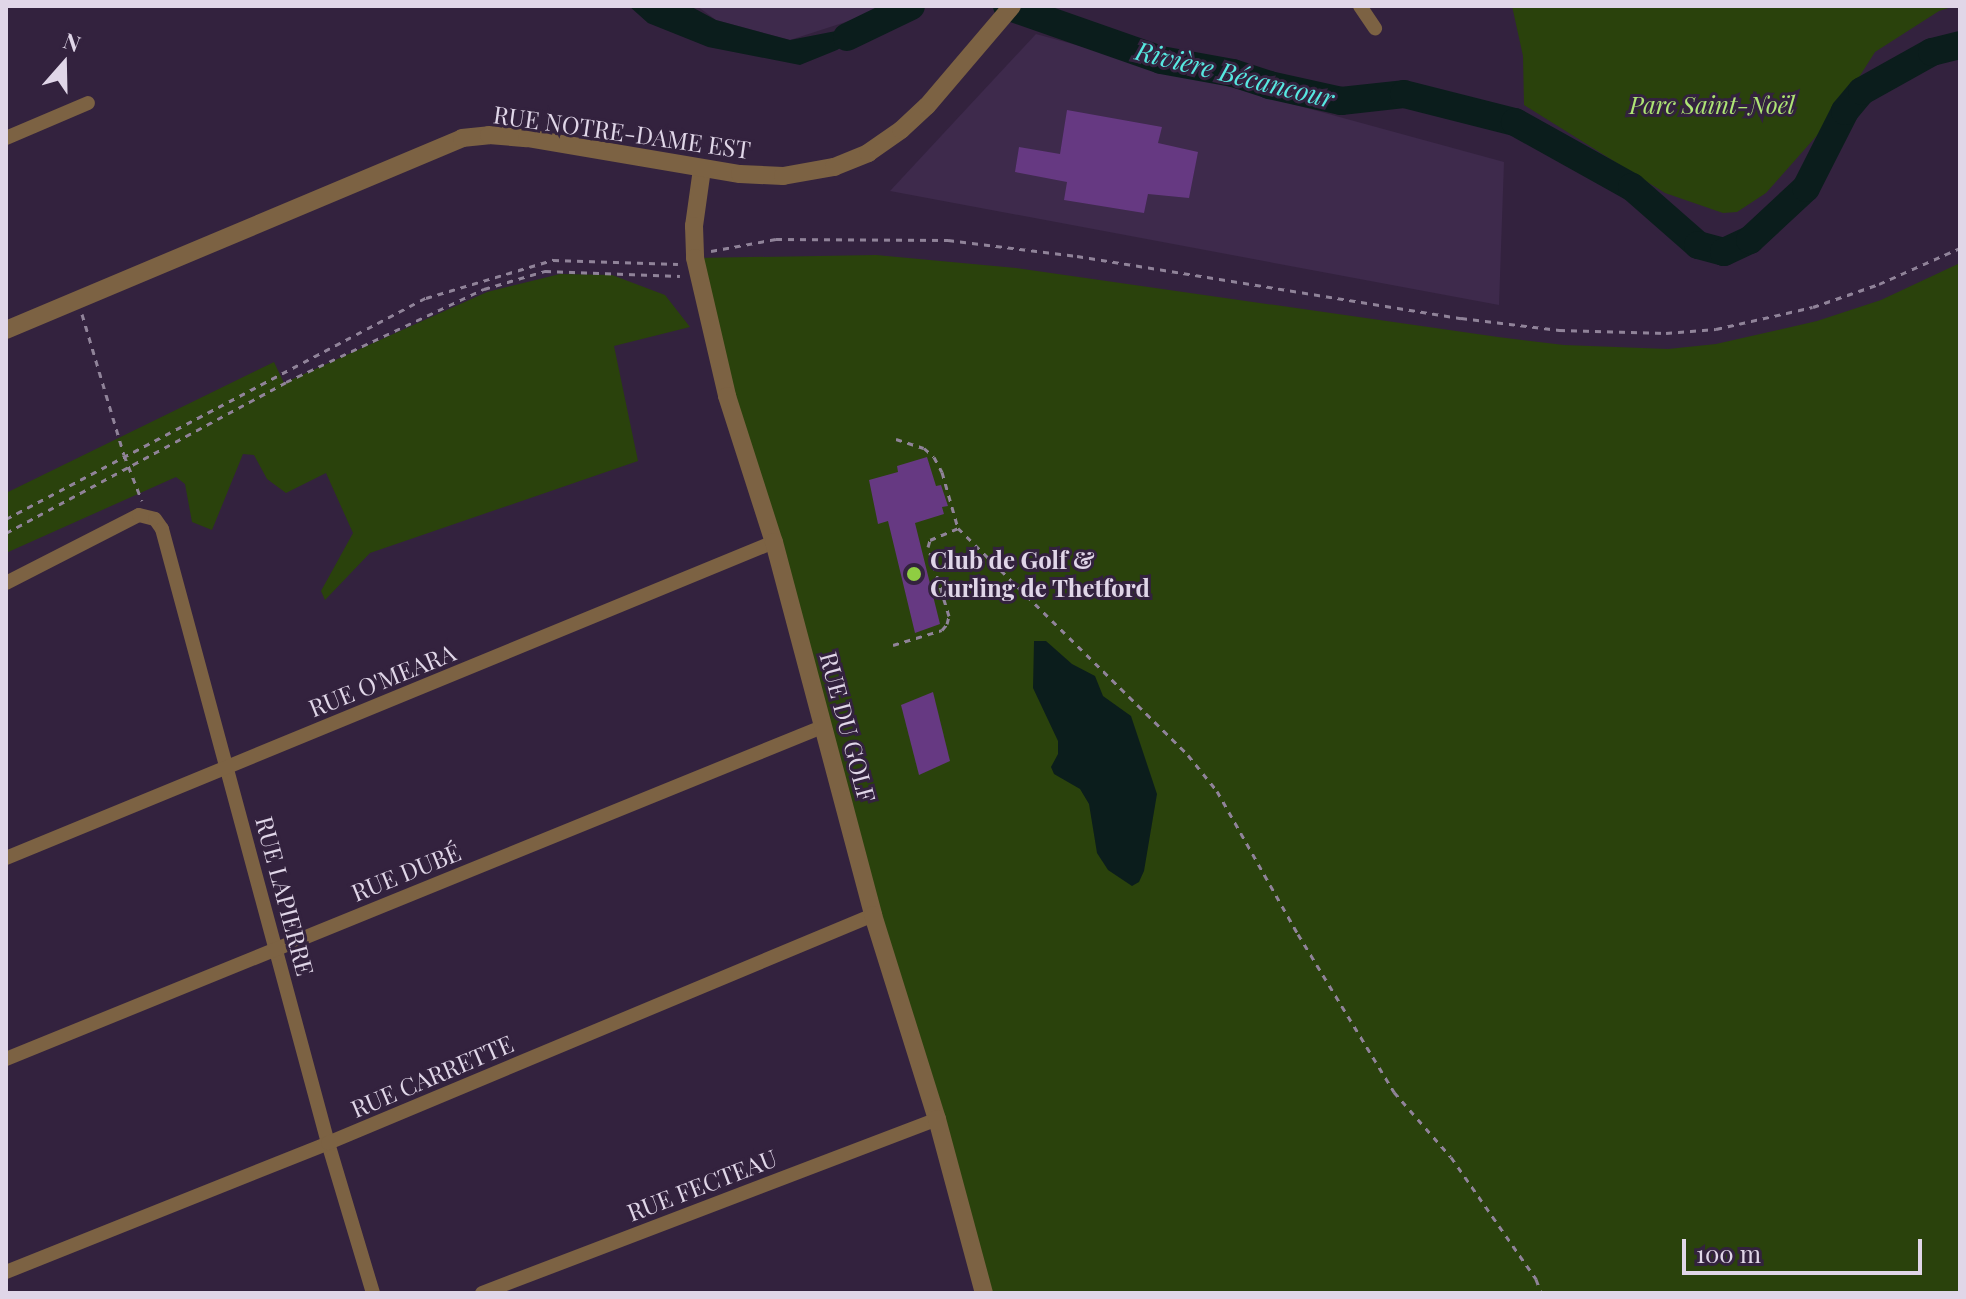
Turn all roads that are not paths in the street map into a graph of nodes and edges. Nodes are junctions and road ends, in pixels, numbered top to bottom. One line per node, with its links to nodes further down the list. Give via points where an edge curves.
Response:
1 (1012, 6): 6 (street, RUE NOTRE-DAME EST, via 927,106 868,153 834,167 783,176)
2 (1360, 6): 3 (street)
3 (1375, 28)
4 (88, 103): 5 (street)
5 (6, 138)
6 (702, 169): 7 (street, RUE NOTRE-DAME EST, via 527,138 462,138); 8 (street, RUE DU GOLF, via 694,226 697,268 727,396)
7 (6, 330)
8 (774, 542): 10 (street, RUE DU GOLF); 11 (street, RUE O'MEARA)
9 (6, 583): 11 (street, RUE LAPIERRE, via 139,515 149,515 162,529)
10 (822, 727): 13 (street, RUE DU GOLF); 14 (street, RUE DUBÉ)
11 (228, 767): 12 (street, RUE O'MEARA); 14 (street, RUE LAPIERRE)
12 (6, 858)
13 (873, 915): 16 (street, RUE DU GOLF); 17 (street, RUE CARRETTE)
14 (276, 949): 15 (street, RUE DUBÉ); 17 (street, RUE LAPIERRE)
15 (6, 1059)
16 (937, 1119): 20 (street, RUE FECTEAU); 21 (street, RUE DU GOLF)
17 (328, 1143): 18 (street, RUE CARRETTE); 19 (street, RUE LAPIERRE)
18 (6, 1272)
19 (373, 1293)
20 (482, 1293)
21 (984, 1293)

